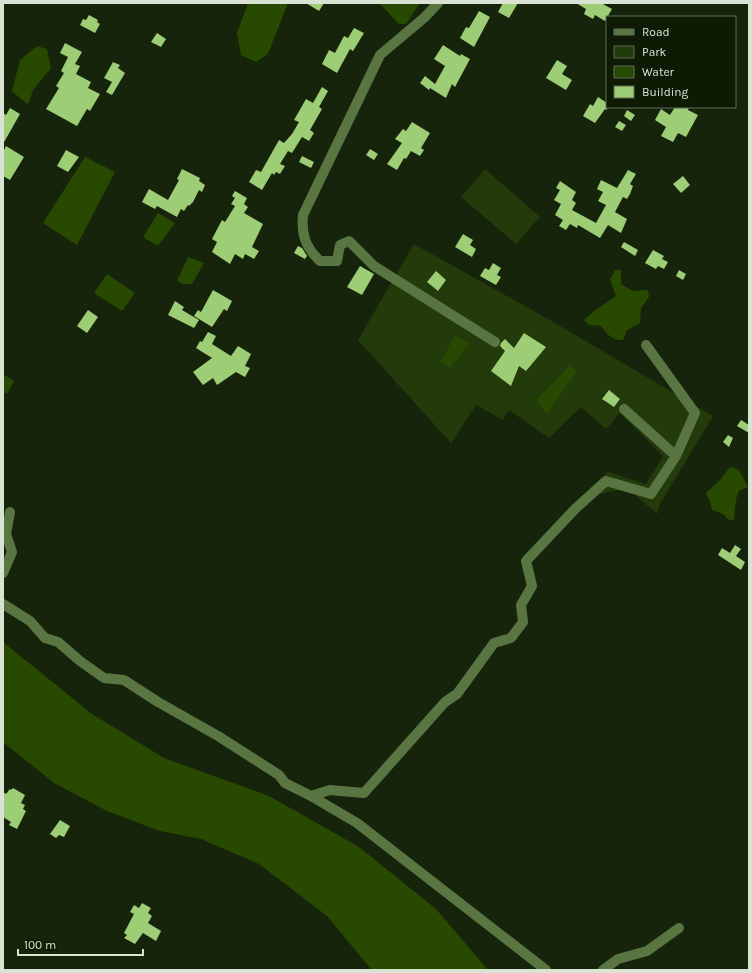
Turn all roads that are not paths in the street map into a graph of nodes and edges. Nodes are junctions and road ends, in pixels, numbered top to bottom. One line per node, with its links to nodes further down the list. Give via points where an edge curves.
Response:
1 (438, 3): 2 (street, via 380,55 303,215 305,244 320,261 337,261 340,245 348,242 374,266)
2 (495, 342)
3 (646, 344): 5 (street, via 695,414)
4 (624, 409): 5 (street)
5 (676, 456): 9 (street, via 651,494 606,481 575,509 526,561 532,586 521,605 523,622 512,638 494,643 457,694 446,702 364,792 330,790)
6 (10, 512): 7 (street, via 6,534 12,552)
7 (3, 573)
8 (3, 604): 9 (street, via 30,621 45,638 58,642 104,678 124,680 279,775 285,783)
9 (311, 796): 11 (street, via 357,823)
10 (678, 928): 12 (street, via 647,951 618,959)
11 (546, 970)
12 (604, 970)

